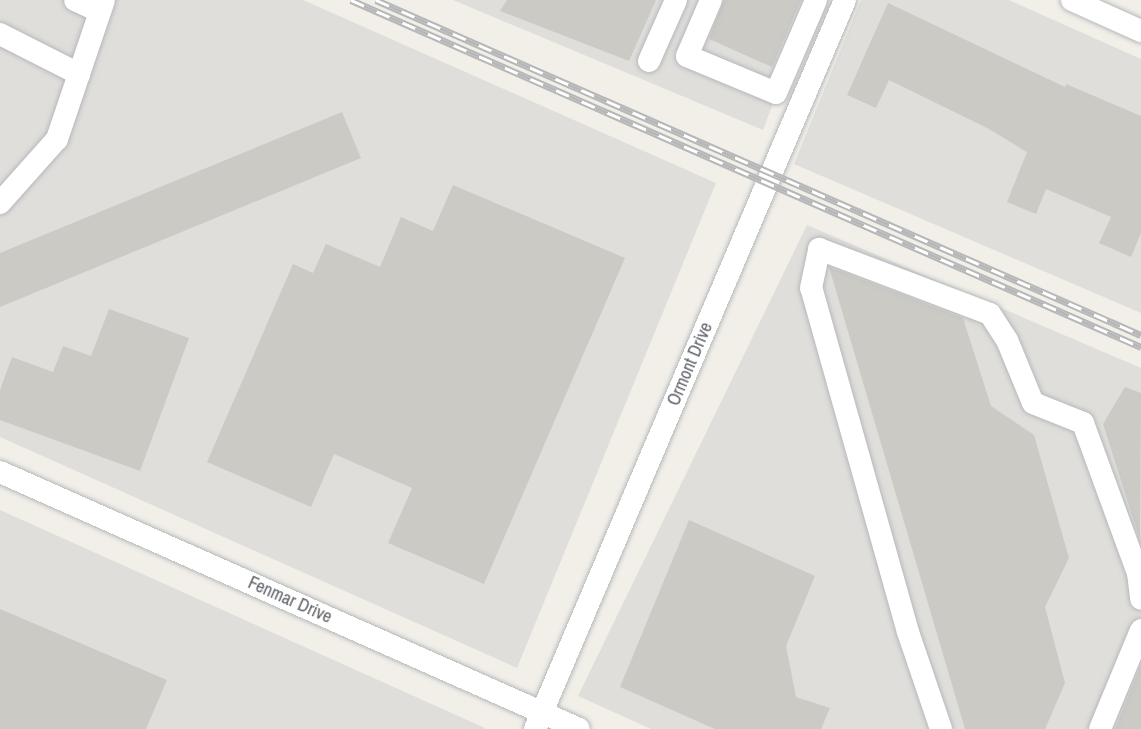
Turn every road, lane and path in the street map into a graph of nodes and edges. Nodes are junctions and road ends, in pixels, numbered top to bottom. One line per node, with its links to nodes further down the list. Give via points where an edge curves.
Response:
1 (75, 0): 7 (street)
2 (676, 0): 10 (street)
3 (711, 0): 4 (street, via 687,56 776,93)
4 (816, 0)
5 (845, 0): 16 (street, Ormont Drive)
6 (1072, 0): 8 (street)
7 (102, 5): 11 (street)
8 (1141, 31)
9 (0, 34): 11 (street)
10 (649, 61)
11 (79, 74): 12 (street, via 57,139)
12 (0, 203)
13 (0, 472): 16 (street, Fenmar Drive)
14 (1141, 599): 18 (street, via 1138,573 1083,423 1033,403 1007,340 990,314 819,249 811,288 908,632)
15 (1141, 630): 19 (street)
16 (539, 721): 17 (street, Fenmar Drive)
17 (579, 729)
18 (940, 729)
19 (1100, 729)

